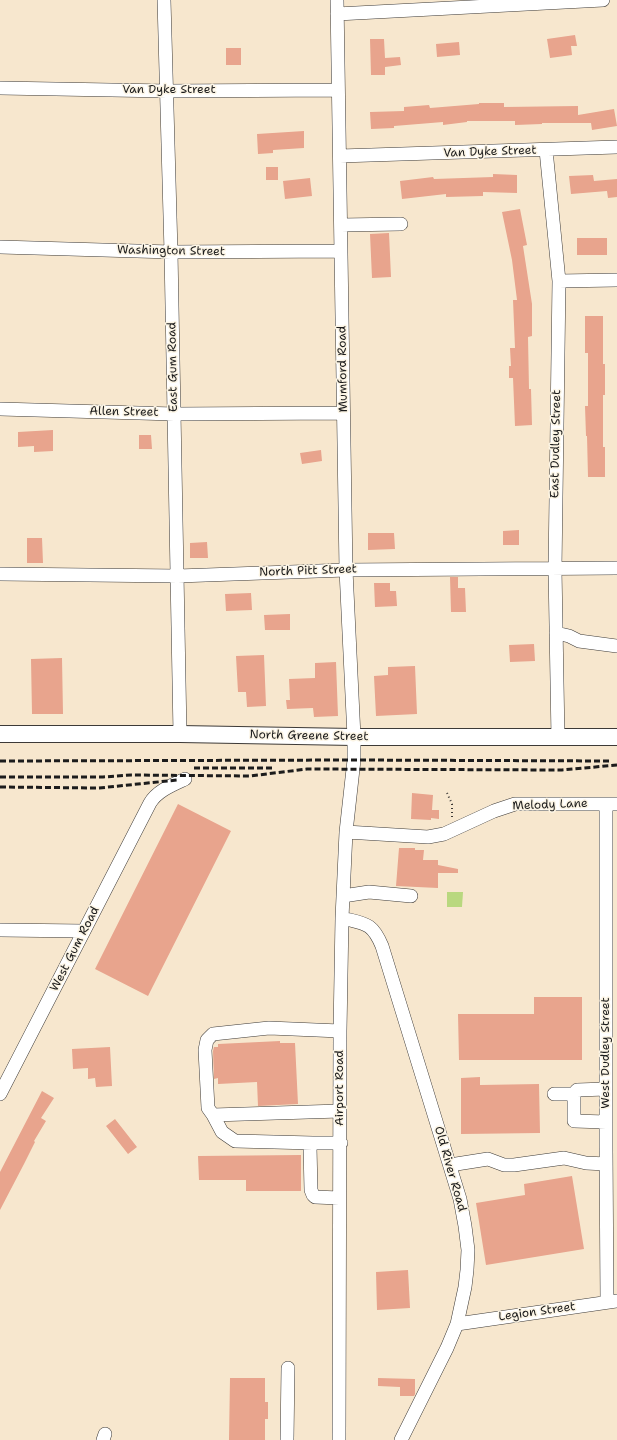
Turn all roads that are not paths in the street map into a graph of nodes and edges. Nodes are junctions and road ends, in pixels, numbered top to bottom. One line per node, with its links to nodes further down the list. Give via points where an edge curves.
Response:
1 (164, 0): 8 (street, East Gum Road)
2 (337, 0): 5 (street, Mumford Road)
3 (603, 0): 4 (street)
4 (545, 2): 5 (street)
5 (337, 14): 7 (street, Mumford Road)
6 (0, 88): 8 (street, Van Dyke Street)
7 (338, 90): 8 (street, Van Dyke Street); 11 (street, Mumford Road)
8 (168, 91): 16 (street, East Gum Road)
9 (617, 148): 10 (street, Van Dyke Street)
10 (546, 150): 11 (street, Van Dyke Street); 17 (street, East Dudley Street)
11 (340, 156): 13 (street, Mumford Road)
12 (401, 224): 13 (street)
13 (341, 225): 15 (street, Mumford Road)
14 (0, 247): 16 (street, Washington Street)
15 (342, 251): 16 (street, Washington Street); 20 (street, Mumford Road)
16 (171, 252): 21 (street, East Gum Road)
17 (559, 280): 18 (street); 23 (street, East Dudley Street)
18 (617, 280)
19 (0, 410): 21 (street, Allen Street)
20 (343, 413): 21 (street, Allen Street); 24 (street, Mumford Road)
21 (174, 414): 26 (street, East Gum Road)
22 (617, 568): 23 (street, North Pitt Street)
23 (555, 569): 24 (street, North Pitt Street); 27 (street, East Dudley Street)
24 (346, 570): 26 (street, North Pitt Street); 31 (street, Mumford Road)
25 (0, 574): 26 (street, North Pitt Street)
26 (178, 576): 30 (street, East Gum Road)
27 (556, 634): 28 (street); 33 (street, East Dudley Street)
28 (617, 646)
29 (0, 734): 30 (main road, North Greene Street)
30 (180, 734): 31 (main road, North Greene Street)
31 (354, 737): 33 (main road, North Greene Street); 36 (street, Airport Road)
32 (617, 737): 33 (main road, North Greene Street)
33 (558, 738)
34 (185, 779): 41 (street, West Gum Road, via 167,787 150,803)
35 (612, 804): 36 (street, Melody Lane, via 516,804 444,834 428,837); 42 (street, West Dudley Street)
36 (346, 832): 37 (street, Airport Road)
37 (343, 896): 38 (street, via 369,892); 39 (street, Airport Road)
38 (411, 896)
39 (342, 918): 43 (street, Airport Road); 55 (street, Old River Road, via 369,926 377,933)
40 (0, 930): 41 (street)
41 (84, 931): 45 (street, West Gum Road)
42 (611, 976): 44 (street, West Dudley Street)
43 (340, 1031): 48 (street, Airport Road); 49 (street, via 269,1028 213,1034 207,1040 205,1050 208,1108)
44 (606, 1089): 47 (street, via 577,1090); 50 (street, West Dudley Street)
45 (0, 1094)
46 (554, 1094): 47 (street)
47 (574, 1094): 50 (street, via 574,1121)
48 (340, 1111): 49 (street); 52 (street, Airport Road)
49 (212, 1115): 51 (street, via 222,1132 235,1141)
50 (606, 1122): 53 (street, West Dudley Street)
51 (313, 1143): 52 (street); 56 (street, via 310,1147 313,1195)
52 (340, 1143): 56 (street, Airport Road)
53 (612, 1148): 54 (street, West Dudley Street)
54 (606, 1164): 55 (street, via 564,1158 504,1166 488,1159); 57 (street, West Dudley Street)
55 (450, 1165): 58 (street, Old River Road, via 466,1226 468,1250 465,1287)
56 (339, 1198): 61 (street, Airport Road)
57 (612, 1301): 58 (street, Legion Street)
58 (457, 1324): 62 (street, Old River Road)
59 (288, 1368): 60 (street)
60 (287, 1440)
61 (339, 1440)
62 (401, 1440)

